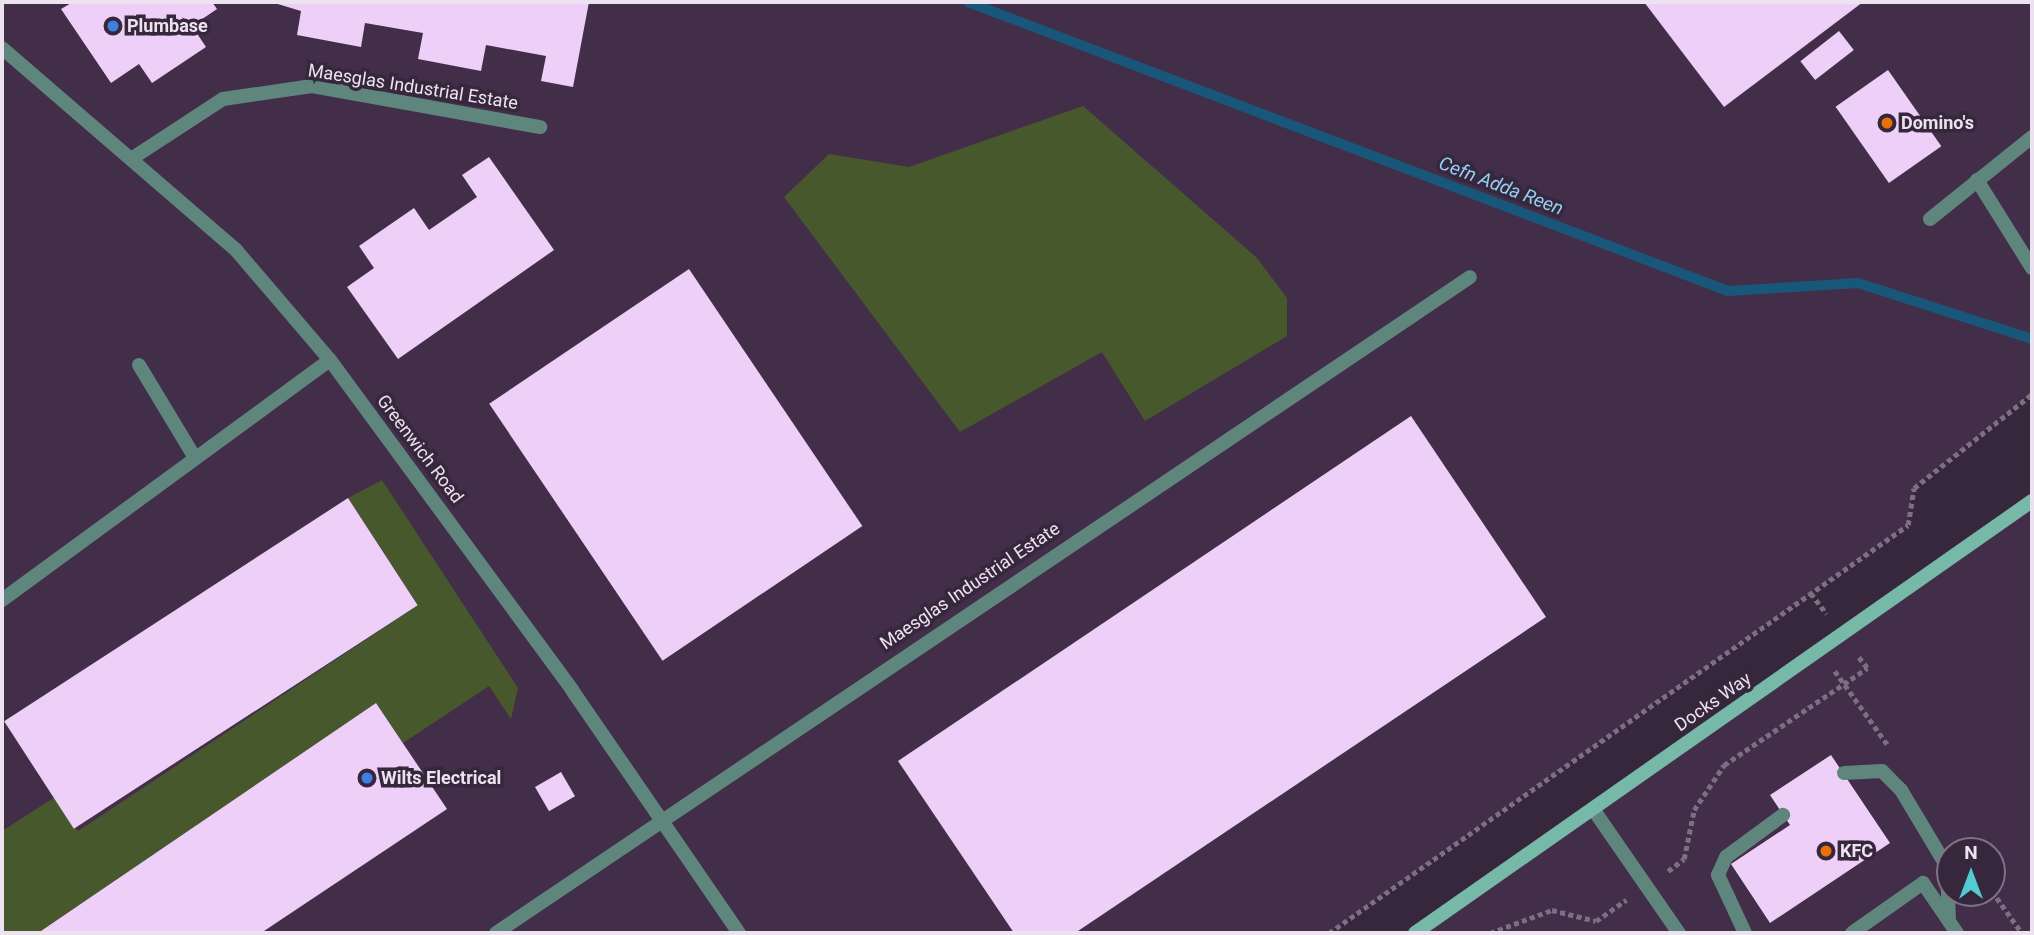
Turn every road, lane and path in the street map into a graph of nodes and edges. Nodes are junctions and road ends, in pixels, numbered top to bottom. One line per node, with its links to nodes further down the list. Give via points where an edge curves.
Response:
1 (2, 48): 4 (street, Greenwich Road)
2 (540, 127): 4 (street, Maesglas Industrial Estate, via 312,86 223,99)
3 (2032, 136): 5 (street)
4 (131, 159): 9 (street, Greenwich Road, via 236,250)
5 (1977, 180): 6 (street); 7 (street)
6 (1930, 219)
7 (2032, 268)
8 (1470, 277): 20 (street, Maesglas Industrial Estate)
9 (330, 360): 12 (street); 20 (street, Greenwich Road)
10 (139, 365): 12 (street)
11 (2032, 394): 14 (path, via 1914,488 1908,525)
12 (195, 458): 15 (street)
13 (2032, 501): 16 (street, Docks Way)
14 (1811, 593): 16 (path); 26 (path)
15 (2, 600)
16 (1843, 635): 18 (street, Docks Way); 21 (path, via 1867,668 1724,765 1695,810 1684,859)
17 (1843, 773): 23 (street, via 1882,771 1901,790 1947,867)
18 (1593, 809): 21 (street); 27 (street, Docks Way)
19 (1783, 815): 30 (street, via 1726,857 1718,875 1724,899)
20 (660, 818): 24 (street, Maesglas Industrial Estate); 25 (street, Greenwich Road)
21 (1646, 886): 28 (path, via 1596,921 1552,910); 29 (street)
22 (2003, 907): 33 (path)
23 (1949, 921): 31 (street, via 1923,884); 32 (street)
24 (496, 933)
25 (739, 933)
26 (1329, 933)
27 (1415, 933)
28 (1490, 933)
29 (1679, 933)
30 (1745, 933)
31 (1852, 933)
32 (1957, 933)
33 (2022, 933)

